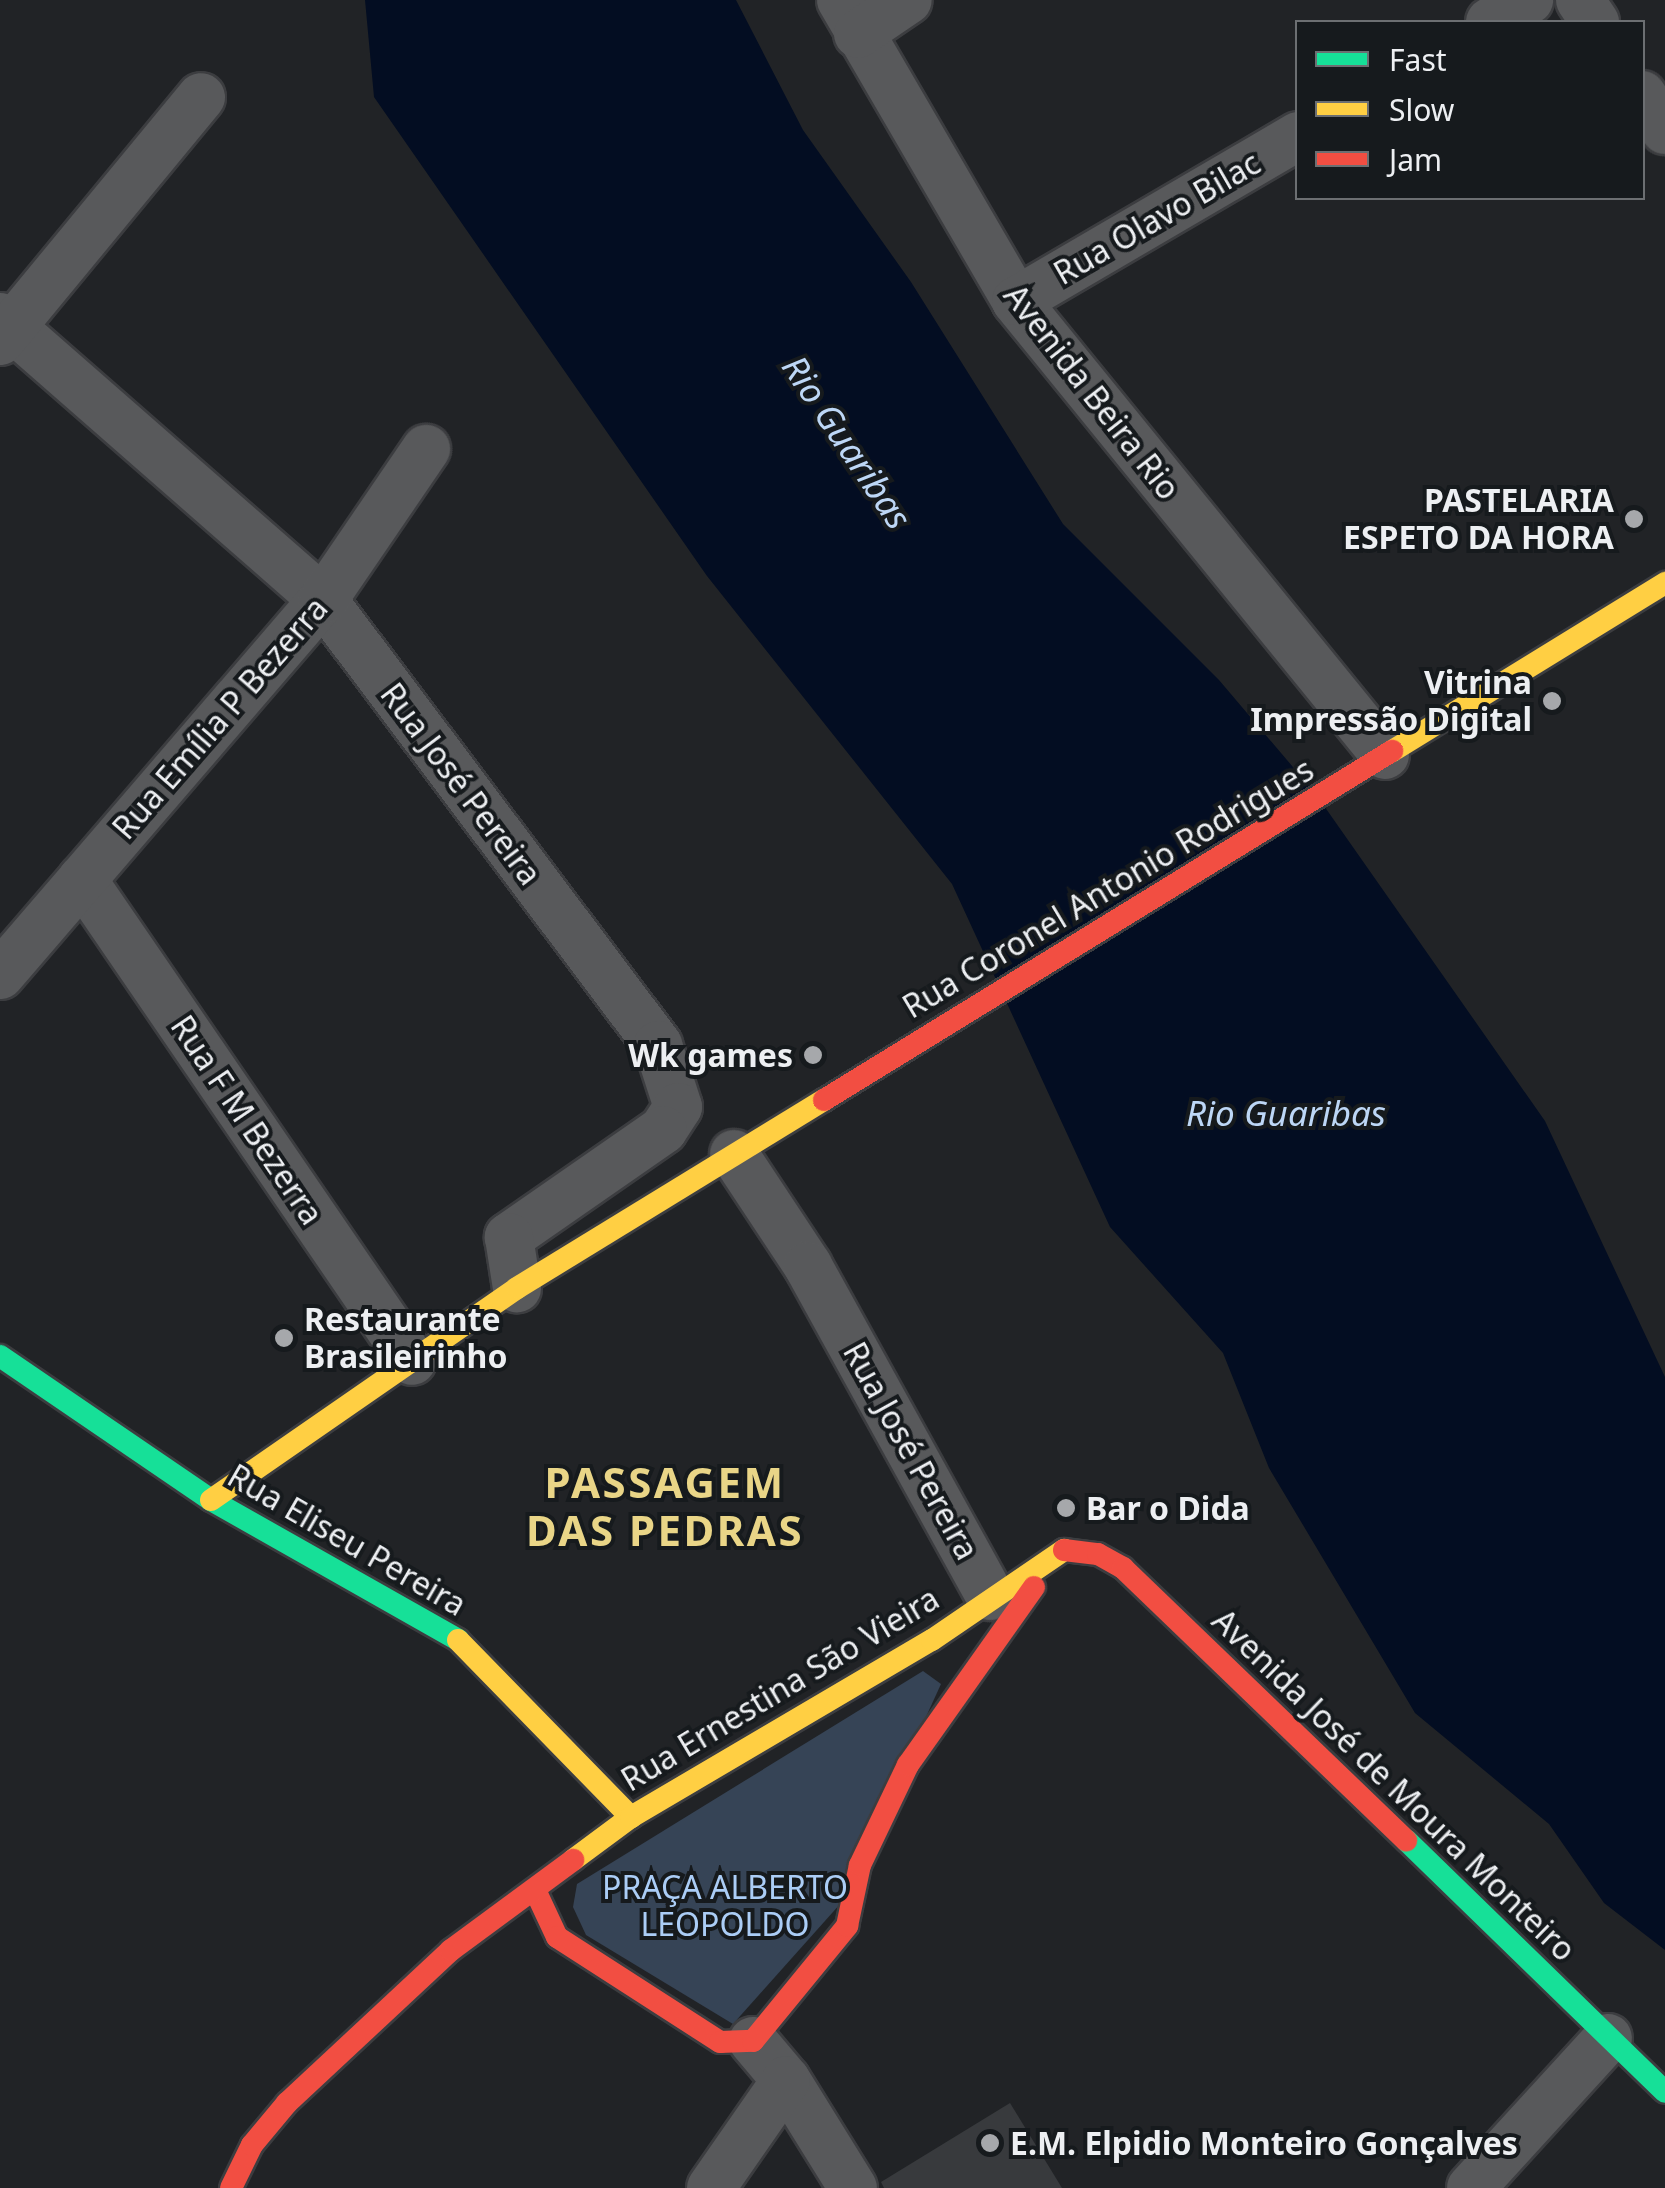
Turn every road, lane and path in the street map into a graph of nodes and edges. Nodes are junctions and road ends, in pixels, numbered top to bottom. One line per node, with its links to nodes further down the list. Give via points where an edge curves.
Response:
1 (908, 0): 3 (street)
2 (1528, 0): 4 (street)
3 (849, 17): 9 (street, Avenida Beira Rio)
4 (1493, 20)
5 (202, 97): 10 (street)
6 (1645, 100): 7 (street)
7 (1665, 130)
8 (1295, 138): 9 (street, Rua Olavo Bilac)
9 (1016, 301): 14 (street, Avenida Beira Rio)
10 (4, 328): 13 (street, Rua José Pereira)
11 (426, 449): 13 (street, Rua Emília P Bezerra)
12 (1665, 583): 14 (main road, Rua Coronel Antonio Rodrigues)
13 (324, 600): 15 (street, Rua Emília P Bezerra); 18 (street, Rua José Pereira, via 658,1045 678,1107 662,1130 508,1236)
14 (1385, 755): 17 (main road, Rua Coronel Antonio Rodrigues)
15 (82, 879): 16 (street, Rua Emília P Bezerra); 20 (street, Rua F M Bezerra)
16 (0, 975)
17 (734, 1154): 18 (main road, Rua Coronel Antonio Rodrigues); 23 (street, Rua José Pereira, via 808,1266)
18 (517, 1288): 20 (main road, Rua Coronel Antonio Rodrigues)
19 (0, 1356): 21 (main road, Rua Eliseu Pereira)
20 (412, 1361): 21 (main road, Rua Coronel Antonio Rodrigues)
21 (210, 1500): 26 (main road, Rua Eliseu Pereira, via 443,1627)
22 (1064, 1550): 23 (main road, Rua Ernestina São Vieira); 25 (main road, via 992,1640); 28 (main road, Avenida José de Moura Monteiro, via 1098,1554 1161,1602)
23 (990, 1596): 24 (main road, Rua Ernestina São Vieira)
24 (932, 1640): 25 (main road, via 958,1663); 26 (main road, Rua Ernestina São Vieira)
25 (965, 1687): 29 (main road, via 908,1765 860,1865 847,1926)
26 (630, 1817): 27 (main road, Rua Ernestina São Vieira)
27 (535, 1890): 29 (main road, via 556,1937 720,2042); 32 (main road, Rua Ernestina São Vieira, via 451,1950 287,2103 252,2145)
28 (1608, 2038): 31 (main road, Avenida José de Moura Monteiro); 35 (street)
29 (752, 2041): 30 (street)
30 (786, 2080): 33 (street); 34 (street)
31 (1665, 2092)
32 (231, 2188)
33 (711, 2188)
34 (853, 2188)
35 (1471, 2188)

